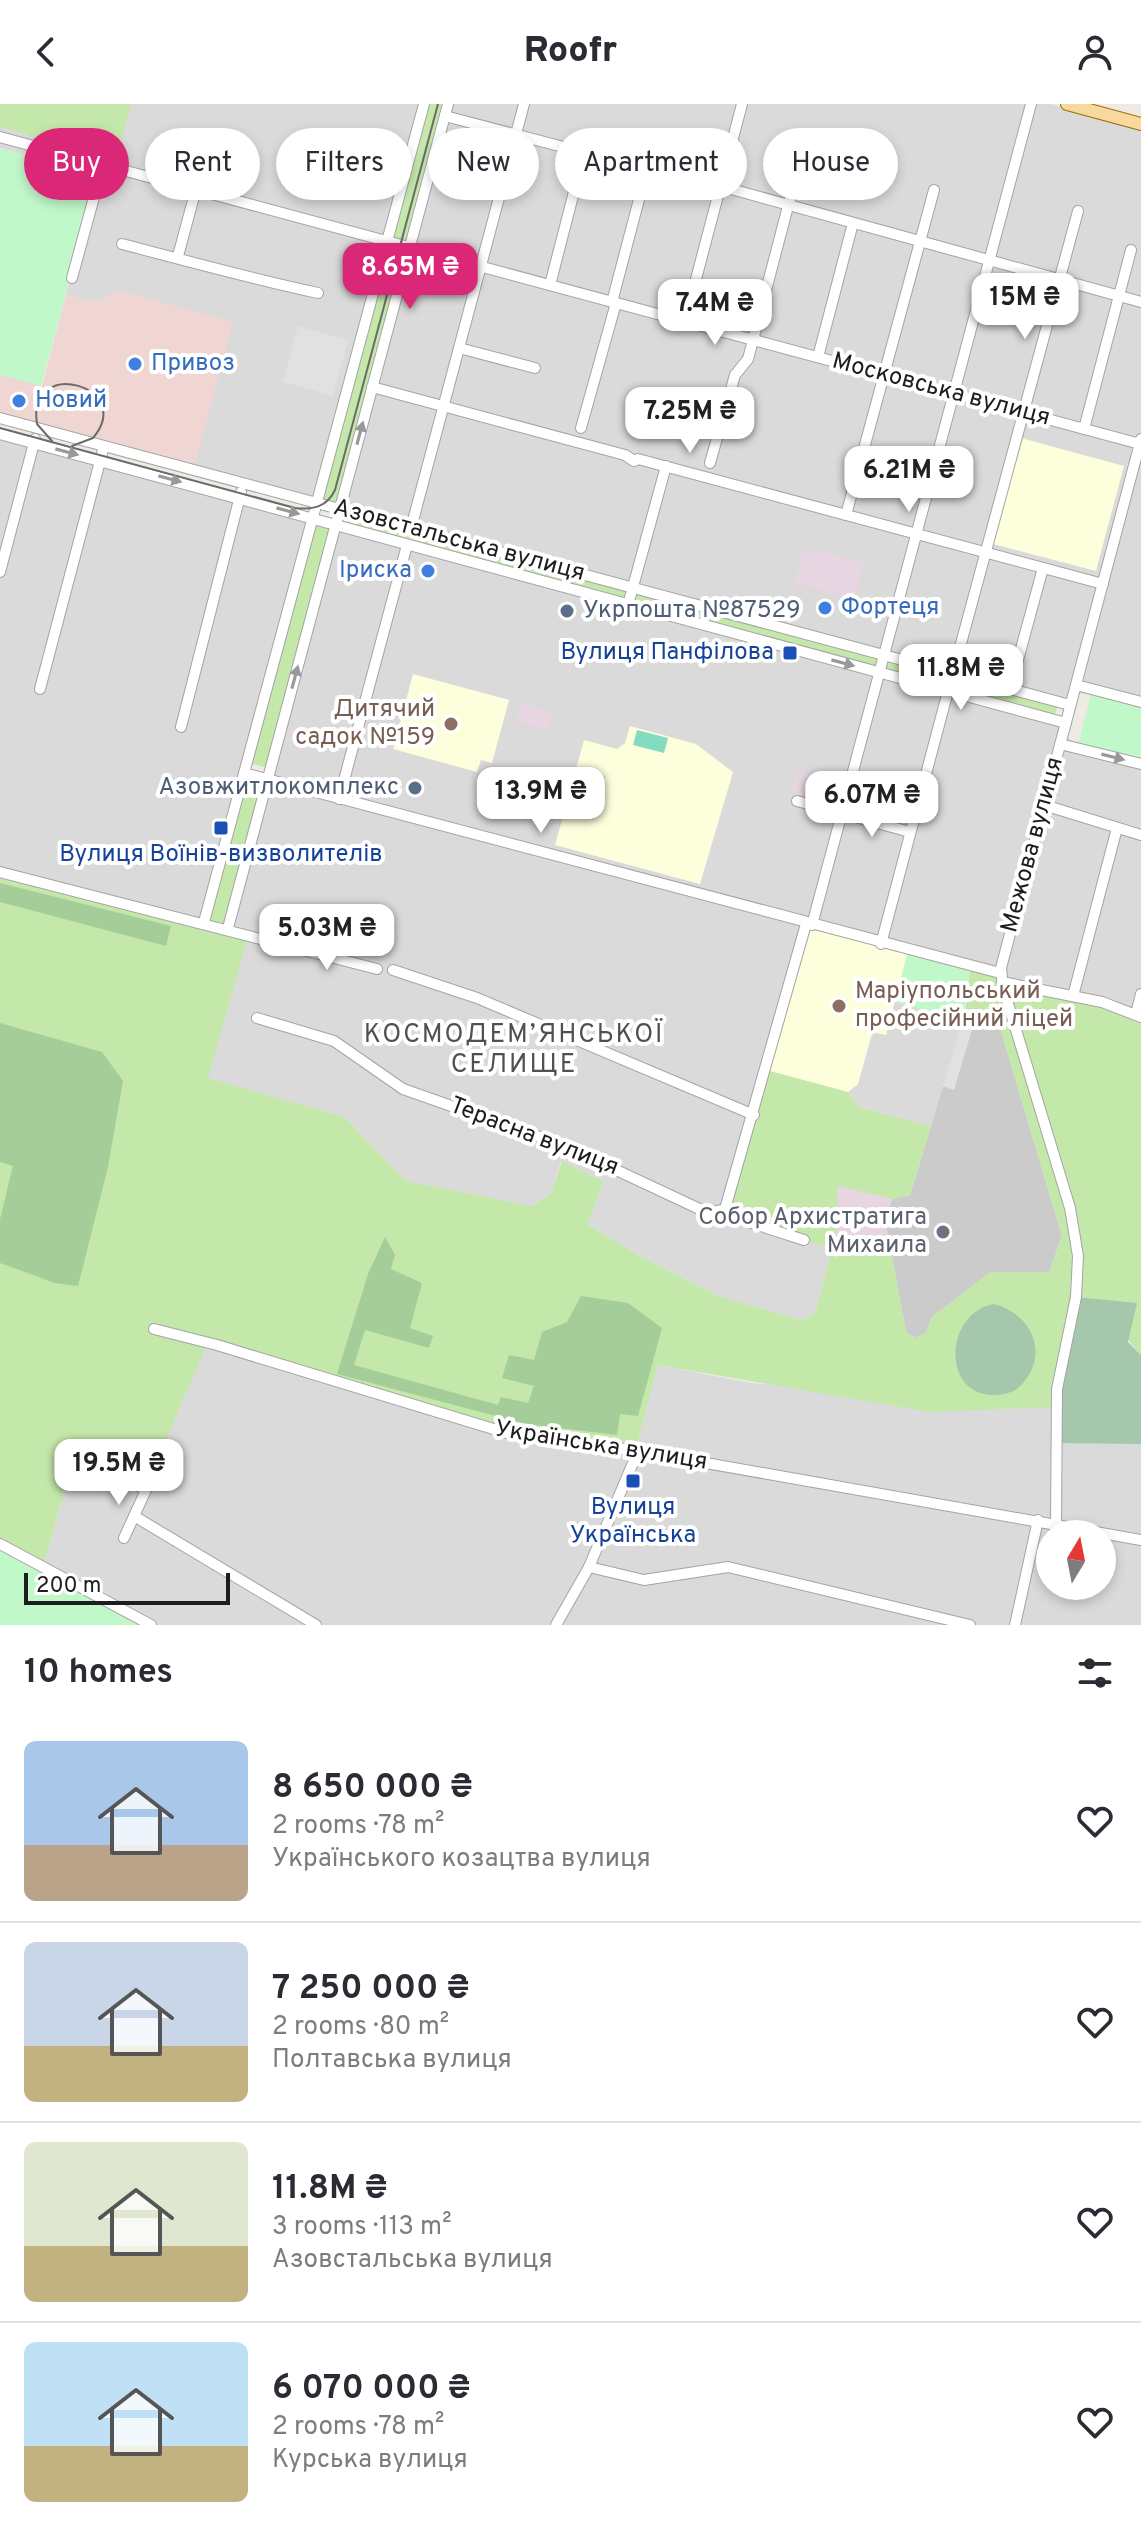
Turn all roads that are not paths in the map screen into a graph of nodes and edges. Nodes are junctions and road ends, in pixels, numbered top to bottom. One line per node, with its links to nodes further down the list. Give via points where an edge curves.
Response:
1 (424, 104): 27 (street)
2 (448, 104): 7 (street)
3 (524, 104): 10 (street)
4 (742, 104): 11 (street)
5 (1031, 104): 33 (street)
6 (1067, 104): 8 (main road)
7 (445, 116): 9 (street); 30 (street)
8 (1141, 124)
9 (490, 128)
10 (518, 128)
11 (736, 128)
12 (0, 137): 13 (street, Московська вулиця)
13 (24, 143)
14 (934, 190): 28 (street)
15 (747, 194): 24 (street)
16 (93, 200): 35 (street)
17 (193, 200): 32 (street)
18 (236, 200): 27 (street, Московська вулиця)
19 (499, 200): 34 (street)
20 (572, 200): 37 (street)
21 (639, 200): 40 (street)
22 (716, 200): 42 (street)
23 (789, 200): 24 (street)
24 (788, 205): 26 (street); 43 (street)
25 (1078, 211): 36 (street)
26 (853, 223): 28 (street); 45 (street)
27 (387, 241): 30 (street, Московська вулиця); 65 (street)
28 (920, 241): 33 (street); 47 (street)
29 (122, 244): 32 (street)
30 (410, 247): 34 (street, Московська вулиця); 48 (street)
31 (1131, 250): 39 (street)
32 (178, 256): 38 (street, via 264,283)
33 (989, 260): 36 (street); 49 (street)
34 (481, 266): 37 (street, Московська вулиця); 44 (street)
35 (72, 278)
36 (1060, 279): 39 (street); 51 (street)
37 (550, 285): 40 (street, Московська вулиця)
38 (318, 293)
39 (1119, 296): 41 (street); 55 (street)
40 (614, 302): 42 (street, Московська вулиця); 53 (street)
41 (1141, 302)
42 (685, 321): 43 (street, Московська вулиця)
43 (753, 340): 45 (street, Московська вулиця); 61 (street, via 748,359 735,375)
44 (459, 348): 46 (street); 50 (street)
45 (818, 357): 47 (street, Московська вулиця)
46 (535, 368)
47 (884, 375): 49 (street, Московська вулиця); 67 (street)
48 (372, 387): 50 (street); 66 (street, one-way to 48)
49 (953, 394): 51 (street, Московська вулиця); 71 (street)
50 (443, 407): 62 (street); 70 (street)
51 (1023, 412): 55 (street, Московська вулиця); 73 (street)
52 (0, 418): 54 (street, Азовстальська вулиця)
53 (581, 428)
54 (38, 429): 58 (street); 59 (street, Азовстальська вулиця)
55 (1084, 429): 57 (street, Московська вулиця)
56 (0, 434): 58 (street, Азовстальська вулиця)
57 (1140, 441): 76 (street, Межова вулиця)
58 (34, 443): 60 (street, Азовстальська вулиця, one-way to 60); 75 (street)
59 (104, 446): 60 (street); 63 (street, Азовстальська вулиця)
60 (100, 461): 64 (street, Азовстальська вулиця, one-way to 64); 85 (street)
61 (710, 463)
62 (666, 466): 67 (street); 77 (street)
63 (243, 484): 64 (street); 65 (street, Азовстальська вулиця)
64 (239, 498): 68 (street, Азовстальська вулиця, one-way to 68); 92 (street)
65 (317, 503): 66 (street, Азовстальська вулиця); 68 (street)
66 (340, 508): 69 (street); 70 (street, Азовстальська вулиця)
67 (846, 515): 71 (street)
68 (313, 518): 69 (street, Азовстальська вулиця); 96 (street)
69 (335, 525): 72 (street, Азовстальська вулиця); 97 (street, one-way to 69)
70 (411, 528): 77 (street, Азовстальська вулиця)
71 (916, 534): 73 (street); 81 (street)
72 (407, 545): 78 (street, Азовстальська вулиця); 98 (street)
73 (985, 552): 74 (street); 83 (street)
74 (1043, 568): 76 (street); 86 (street)
75 (0, 572)
76 (1103, 584): 84 (street, Межова вулиця)
77 (633, 588): 78 (street); 79 (street, Азовстальська вулиця)
78 (628, 605): 80 (street, Азовстальська вулиця)
79 (797, 632): 80 (street); 81 (street, Азовстальська вулиця)
80 (793, 649): 82 (street, Азовстальська вулиця, one-way to 82)
81 (884, 655): 82 (street); 83 (street, Азовстальська вулиця)
82 (879, 673): 87 (street, Азовстальська вулиця); 101 (street)
83 (953, 673): 86 (street, Азовстальська вулиця)
84 (1076, 685): 88 (street); 89 (street, Межова вулиця)
85 (40, 689)
86 (1010, 689): 89 (street, Азовстальська вулиця)
87 (948, 691): 91 (street, Азовстальська вулиця); 103 (street)
88 (1099, 691): 89 (street); 90 (street)
89 (1071, 701): 91 (street, Межова вулиця)
90 (1141, 702)
91 (1065, 726): 93 (street, Межова вулиця); 94 (street, Азовстальська вулиця)
92 (181, 727)
93 (1060, 744): 94 (street); 100 (street, Межова вулиця)
94 (1085, 750): 95 (street, one-way to 95)
95 (1141, 764)
96 (244, 773): 97 (street); 106 (street)
97 (267, 779): 98 (street); 108 (street)
98 (339, 799): 107 (street)
99 (797, 801): 101 (street)
100 (1044, 805): 102 (street); 112 (street, Межова вулиця)
101 (842, 813): 103 (street); 107 (street)
102 (1117, 828): 104 (street); 114 (street)
103 (910, 832): 109 (street)
104 (1141, 835)
105 (0, 872): 106 (street)
106 (204, 922): 108 (street)
107 (809, 924): 109 (street); 117 (street)
108 (228, 928): 110 (street)
109 (881, 944): 112 (street)
110 (377, 969)
111 (393, 970): 117 (street, via 477,998)
112 (1001, 977): 114 (street); 125 (street, via 1070,1208 1078,1256 1076,1297 1057,1389)
113 (1141, 994): 115 (street)
114 (1073, 996): 115 (street)
115 (1138, 1015)
116 (257, 1018): 118 (street, Терасна вулиця, via 334,1041 403,1089 565,1146 708,1213)
117 (754, 1115): 118 (street)
118 (725, 1209): 119 (street, Терасна вулиця, via 736,1218)
119 (804, 1240)
120 (154, 1329): 121 (street, Українська вулиця, via 513,1435)
121 (638, 1451): 124 (street, Українська вулиця); 131 (street)
122 (98, 1464): 123 (street, via 146,1490)
123 (134, 1516): 128 (street); 133 (street)
124 (1038, 1520)
125 (1056, 1520)
126 (1036, 1529): 136 (street)
127 (1116, 1535): 129 (street, Українська вулиця)
128 (124, 1538)
129 (1141, 1540)
130 (0, 1544): 132 (street)
131 (589, 1567): 134 (street); 135 (street, via 644,1580 728,1567)
132 (151, 1625)
133 (316, 1625)
134 (556, 1625)
135 (970, 1625)
136 (1015, 1625)

